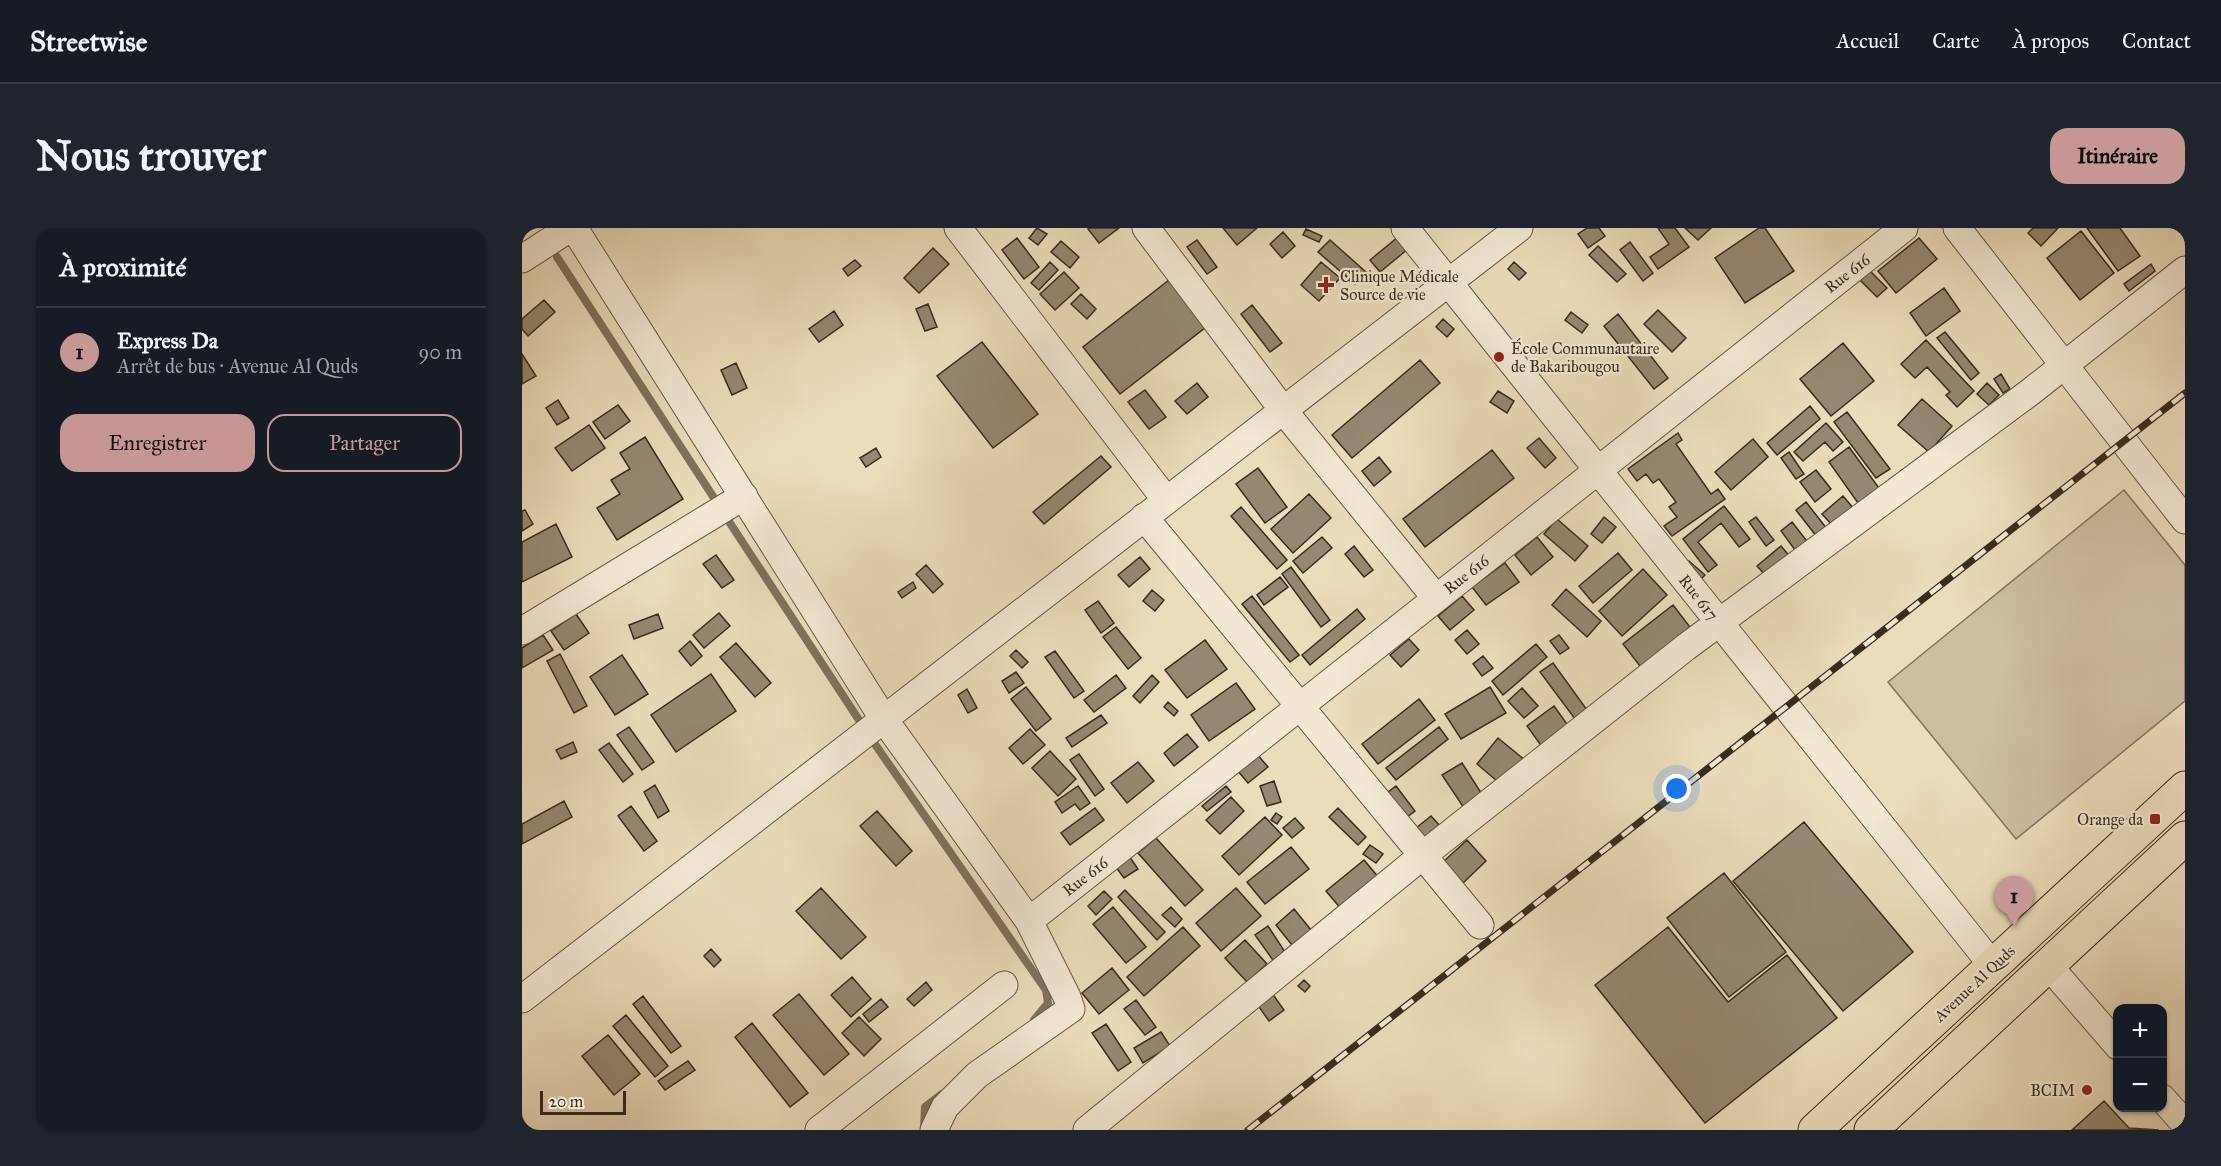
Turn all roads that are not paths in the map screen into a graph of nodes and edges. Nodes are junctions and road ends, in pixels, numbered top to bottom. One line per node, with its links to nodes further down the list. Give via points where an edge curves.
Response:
1 (570, 228): 9 (street)
2 (574, 228): 15 (street)
3 (958, 228): 16 (street)
4 (1146, 228): 13 (street)
5 (1405, 228): 11 (street, Rue 617)
6 (1519, 228): 11 (street)
7 (1904, 228): 14 (street, Rue 616)
8 (1957, 228): 12 (street)
9 (522, 259)
10 (2185, 270): 12 (street)
11 (1448, 283): 13 (street); 14 (street, Rue 617)
12 (2064, 365): 18 (street); 20 (street)
13 (1283, 410): 16 (street); 19 (street)
14 (1598, 470): 19 (street, Rue 616); 20 (street, Rue 617)
15 (744, 496): 21 (street); 23 (street)
16 (1166, 500): 17 (street)
17 (1144, 517): 22 (street); 23 (street)
18 (2185, 520)
19 (1436, 598): 22 (street, Rue 616)
20 (1719, 622): 26 (street); 30 (street, Rue 617)
21 (522, 631)
22 (1299, 706): 26 (street); 27 (street, Rue 616)
23 (884, 718): 27 (street); 32 (street)
24 (2185, 788): 30 (main road, Avenue Al Quds)
25 (2185, 838): 29 (main road)
26 (1422, 856): 28 (street); 40 (street)
27 (1029, 921): 39 (street, via 1071,1009 977,1075 945,1107)
28 (1480, 926)
29 (2048, 965): 34 (main road); 35 (street)
30 (1993, 966): 33 (main road, Avenue Al Quds)
31 (1004, 985): 38 (street)
32 (522, 999)
33 (1947, 1008): 34 (street); 41 (main road, Avenue Al Quds)
34 (1972, 1035): 42 (main road)
35 (2113, 1040)
36 (2167, 1103): 37 (street)
37 (2185, 1124)
38 (819, 1130)
39 (934, 1130)
40 (1087, 1130)
41 (1815, 1130)
42 (1871, 1130)

